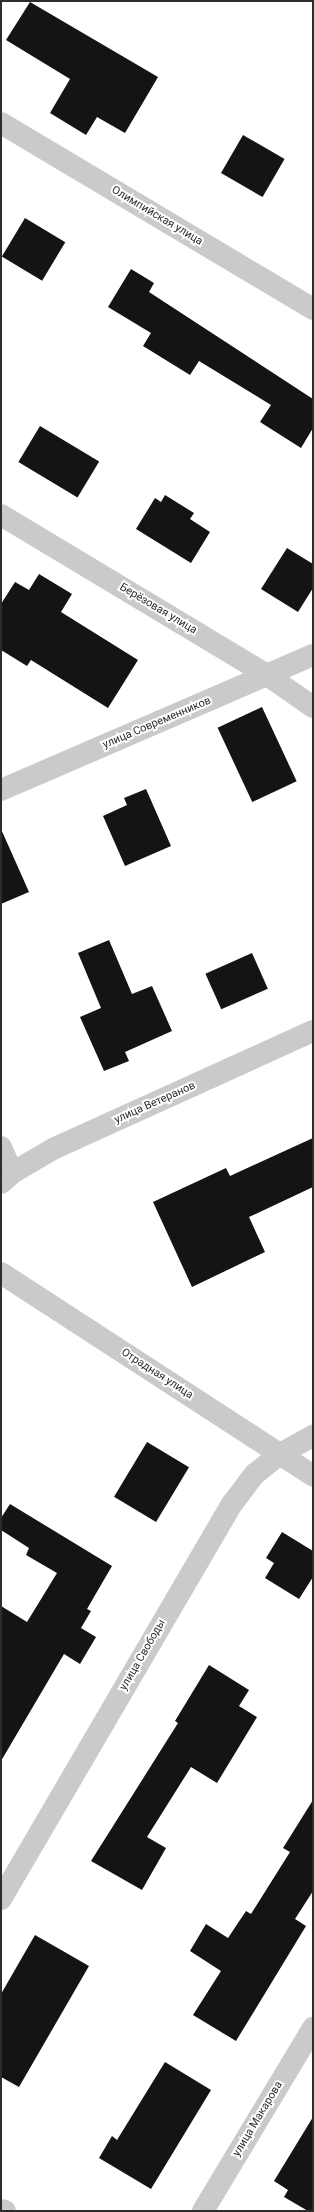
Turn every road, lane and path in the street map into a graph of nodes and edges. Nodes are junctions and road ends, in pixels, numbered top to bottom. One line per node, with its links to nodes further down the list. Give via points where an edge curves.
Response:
1 (1, 123): 2 (street, Олимпийская улица)
2 (313, 309)
3 (1, 515): 5 (street, Берёзовая улица)
4 (313, 655): 5 (street, улица Современников)
5 (267, 675): 6 (street, Берёзовая улица); 7 (street, улица Современников)
6 (313, 707)
7 (1, 790)
8 (313, 1031): 10 (street, улица Ветеранов, via 55,1148)
9 (1, 1147): 10 (street)
10 (6, 1178)
11 (1, 1273): 13 (street, Отрадная улица)
12 (313, 1436): 13 (street, улица Свободы)
13 (280, 1454): 14 (street, Отрадная улица); 15 (street, улица Свободы, via 255,1474 232,1504)
14 (313, 1476)
15 (1, 1900)
16 (313, 2028): 19 (street, улица Макарова)
17 (1, 2210): 18 (street)
18 (5, 2211)
19 (203, 2211)

